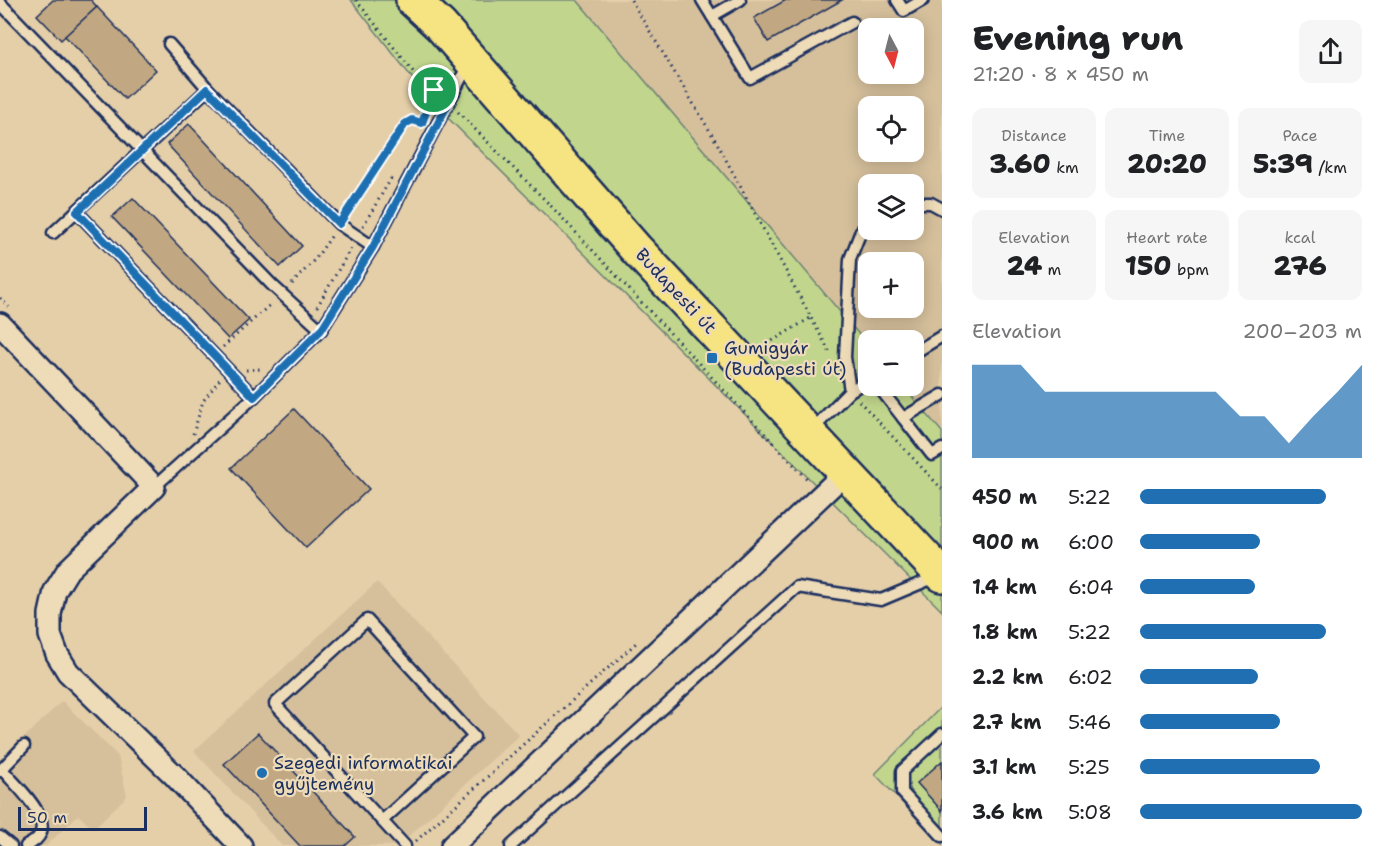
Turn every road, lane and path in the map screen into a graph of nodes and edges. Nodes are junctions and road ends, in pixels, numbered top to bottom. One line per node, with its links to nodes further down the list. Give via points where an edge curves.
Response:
1 (356, 0): 15 (path, via 419,79)
2 (413, 0): 9 (main road, Budapesti út)
3 (631, 0): 31 (path, via 717,143)
4 (702, 0): 10 (lane)
5 (741, 0): 10 (lane)
6 (897, 0): 7 (lane, via 904,11)
7 (923, 0)
8 (0, 3): 19 (lane)
9 (435, 13): 13 (main road, Budapesti út)
10 (712, 16): 11 (lane, via 750,78)
11 (852, 22)
12 (169, 44): 14 (lane)
13 (471, 60): 16 (lane); 38 (main road, Budapesti út, via 636,249)
14 (207, 89): 19 (lane); 24 (lane)
15 (434, 90): 16 (path); 17 (path)
16 (449, 102): 18 (lane); 51 (path, via 812,484)
17 (421, 125): 18 (path); 24 (path, via 412,120 405,124)
18 (434, 131): 29 (lane)
19 (143, 150): 23 (lane); 30 (lane)
20 (397, 168): 25 (path)
21 (924, 203): 22 (lane)
22 (942, 209)
23 (77, 212): 26 (lane); 37 (lane)
24 (339, 224): 29 (lane); 30 (path, via 316,258)
25 (362, 229)
26 (53, 233)
27 (356, 239): 32 (path)
28 (858, 239): 42 (lane, via 850,259 845,357)
29 (373, 247): 34 (lane)
30 (282, 294): 32 (lane); 37 (path)
31 (812, 317): 38 (path); 42 (path, via 830,352 836,375)
32 (309, 320): 34 (lane)
33 (0, 324): 52 (street)
34 (321, 330): 45 (lane)
35 (942, 336): 36 (lane)
36 (924, 347)
37 (213, 356): 40 (lane)
38 (740, 360): 47 (main road, Budapesti út)
39 (268, 361): 40 (path, via 260,370)
40 (226, 370): 45 (lane); 48 (path, via 203,401)
41 (858, 386): 42 (lane)
42 (850, 391): 47 (lane); 53 (path)
43 (942, 395): 46 (lane)
44 (886, 396): 46 (lane)
45 (254, 397): 52 (lane)
46 (903, 418): 49 (lane, via 932,455)
47 (809, 433): 50 (main road, Budapesti út)
48 (192, 438)
49 (942, 449)
50 (846, 472): 54 (main road, Budapesti út); 67 (street)
51 (808, 477)
52 (154, 487): 64 (street, via 68,570 55,591 50,635 68,672)
53 (942, 489)
54 (942, 575): 68 (lane, via 881,600 797,587)
55 (637, 642): 66 (path)
56 (942, 734): 60 (lane, via 902,771 902,792)
57 (24, 746): 58 (lane)
58 (1, 770): 63 (lane, via 41,815 39,836)
59 (383, 820): 59 (lane, via 474,737 367,620 275,704); 65 (lane)
60 (942, 836)
61 (0, 837): 62 (lane)
62 (11, 846)
63 (26, 846)
64 (241, 846)
65 (405, 846)
66 (411, 846)
67 (452, 846)
68 (511, 846)

